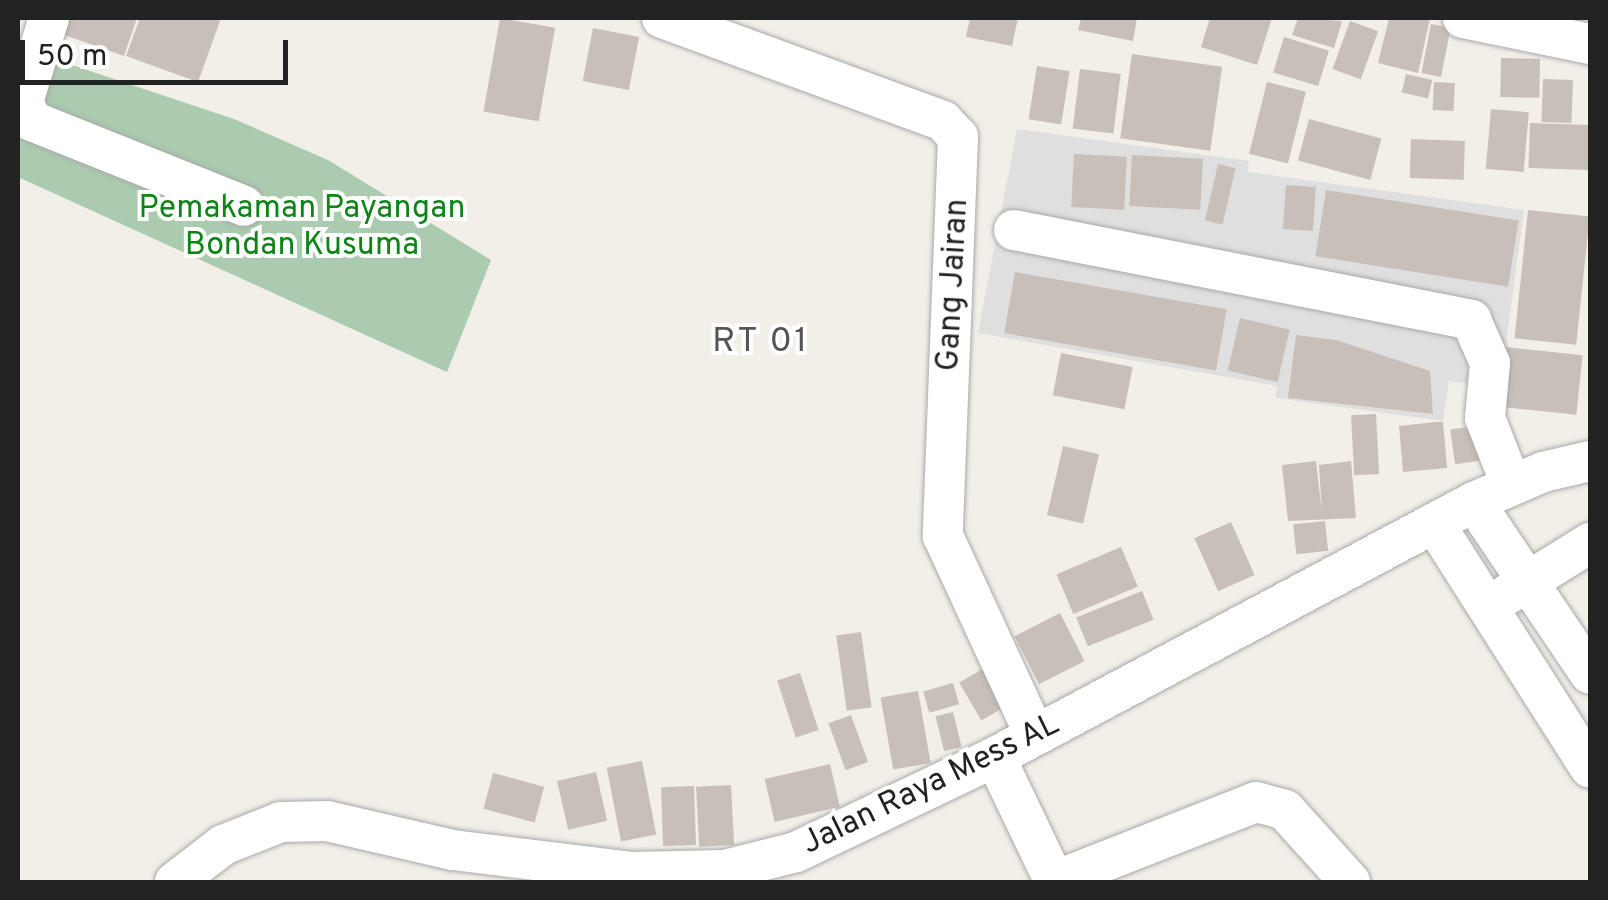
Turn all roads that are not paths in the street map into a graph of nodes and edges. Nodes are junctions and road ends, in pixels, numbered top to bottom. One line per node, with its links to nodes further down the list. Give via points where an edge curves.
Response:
1 (49, 18): 5 (street, via 23,102 32,120)
2 (662, 18): 15 (street, Gang Jairan, via 943,121 958,137 943,536)
3 (1463, 18): 4 (street)
4 (1590, 44)
5 (244, 206)
6 (1014, 230): 8 (street, via 1470,320 1490,363 1485,418)
7 (1590, 460): 8 (street, Jalan Raya Mess AL)
8 (1511, 484): 9 (street, Jalan Raya Mess AL)
9 (1474, 502): 10 (street, Jalan Raya Mess AL); 12 (street)
10 (1434, 523): 13 (street); 15 (street, Jalan Raya Mess AL)
11 (1590, 543): 12 (street)
12 (1528, 579): 13 (street); 14 (street)
13 (1492, 606): 17 (street)
14 (1590, 674)
15 (1035, 736): 16 (street, Jalan Raya Mess AL)
16 (995, 757): 18 (street, Jalan Raya Mess AL, via 796,852 725,870); 20 (street)
17 (1590, 768)
18 (448, 866): 19 (street, Jalan Raya Mess AL, via 327,821 281,822 223,845)
19 (175, 882)
20 (1054, 882): 21 (street, via 1256,802 1284,810)
21 (1350, 882)

